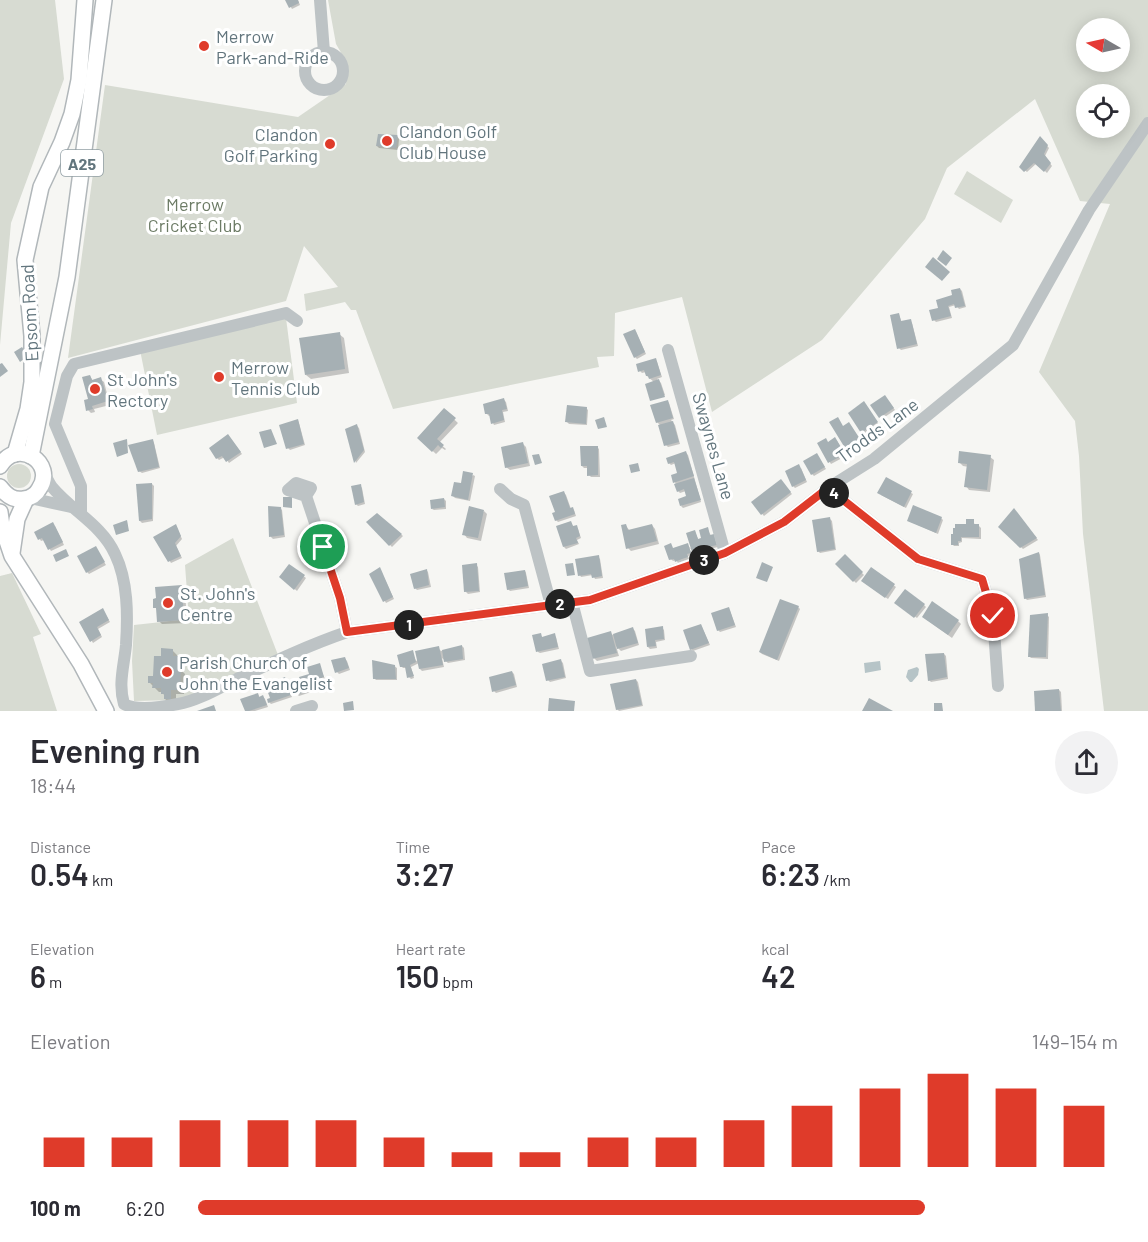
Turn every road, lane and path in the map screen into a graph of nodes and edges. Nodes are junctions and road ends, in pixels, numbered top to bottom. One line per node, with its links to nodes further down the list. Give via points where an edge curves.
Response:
1 (85, 0): 9 (main road, Epsom Road / A25, via 79,80 72,114 41,187 25,260 33,382 28,409)
2 (104, 0): 8 (main road, Epsom Road / A25, via 67,277)
3 (320, 0): 4 (street)
4 (324, 52)
5 (1148, 123): 11 (street, Trodds Lane, via 1089,210 1013,345 874,459)
6 (297, 321): 16 (street, via 286,313 74,364 67,375 56,424 81,486)
7 (669, 350): 18 (street, Swaynes Lane)
8 (31, 456): 9 (main road, via 21,453); 10 (main road)
9 (6, 458)
10 (43, 471): 15 (main road, via 41,487); 16 (street, via 52,487)
11 (828, 488): 18 (street, Trodds Lane, via 784,522); 24 (street, via 918,559 982,579 993,616)
12 (500, 489): 21 (street, via 524,504)
13 (1, 493): 15 (main road)
14 (306, 496): 22 (street, via 340,598)
15 (28, 498): 16 (street); 19 (main road, via 16,519)
16 (76, 510): 22 (street, Trodds Lane, via 97,527 115,553 125,586 126,643 120,692 130,708 179,704)
17 (0, 512): 19 (main road)
18 (725, 553): 20 (street, Trodds Lane, via 590,600)
19 (12, 556): 26 (main road)
20 (572, 602): 21 (street, Trodds Lane); 23 (street, via 590,671)
21 (551, 604): 22 (street, Trodds Lane)
22 (347, 632)
23 (691, 656)
24 (998, 686)
25 (312, 706): 27 (street)
26 (106, 711)
27 (296, 711)

